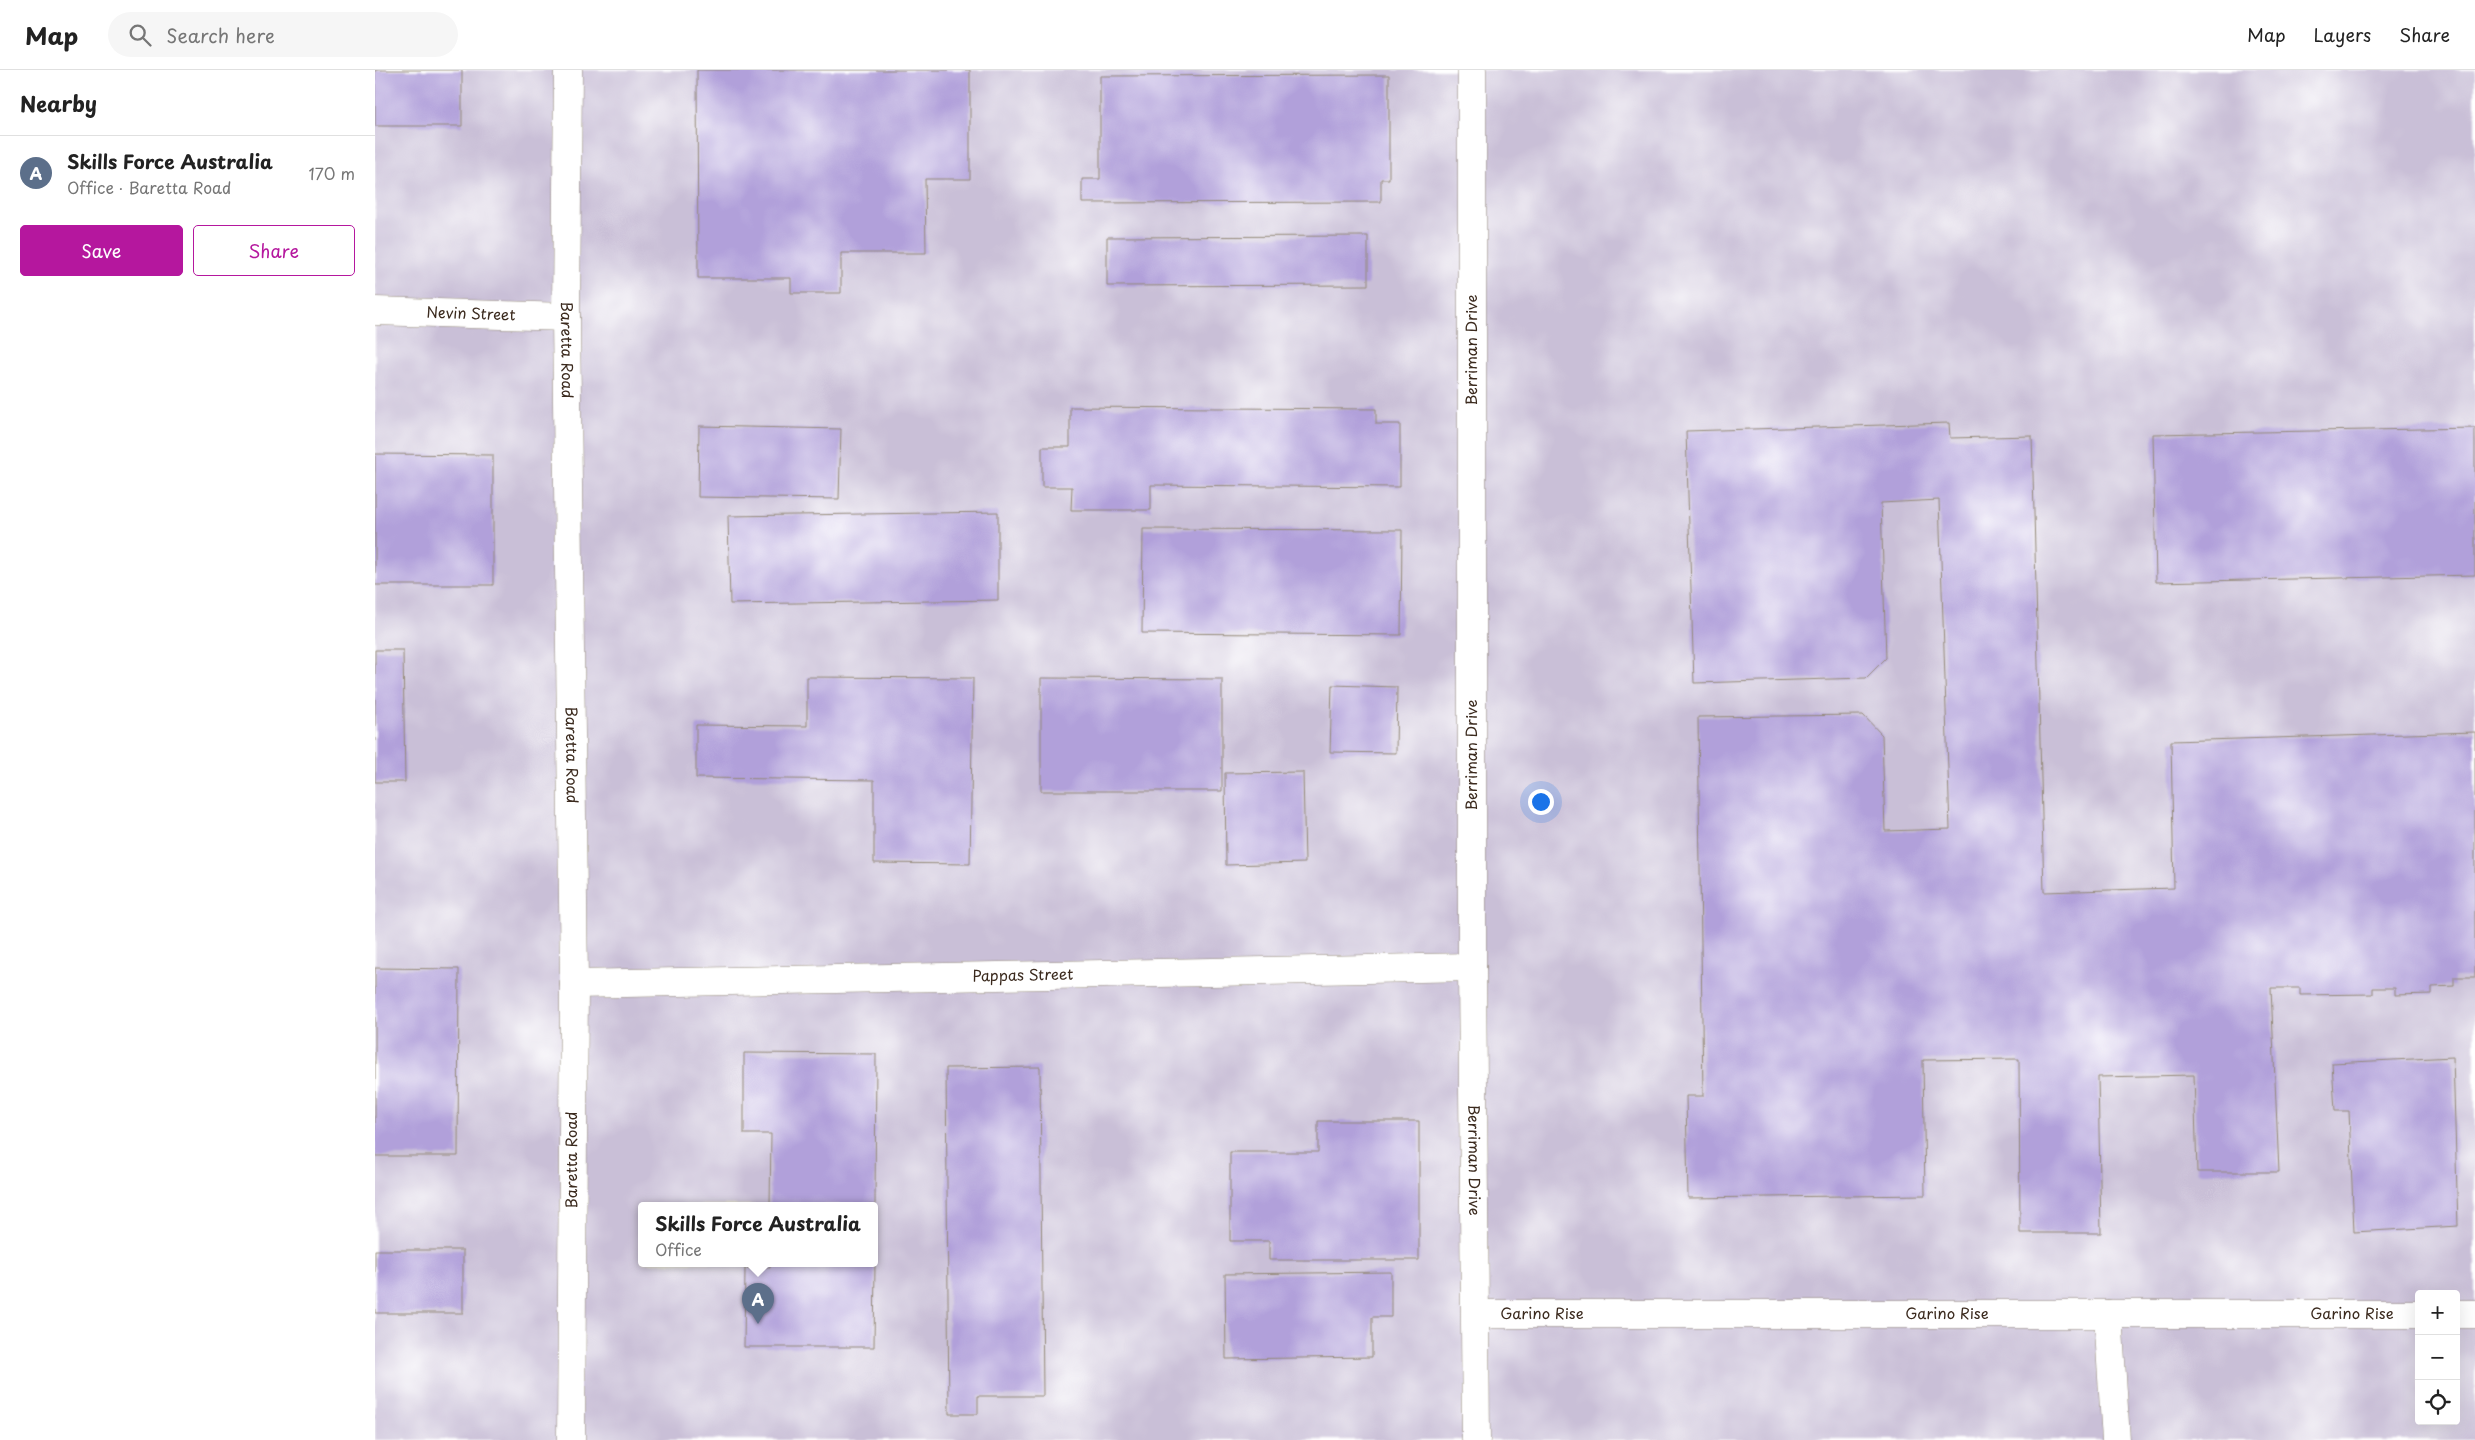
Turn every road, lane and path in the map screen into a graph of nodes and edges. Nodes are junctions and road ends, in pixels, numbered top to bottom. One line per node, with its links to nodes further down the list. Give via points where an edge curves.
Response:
1 (568, 70): 4 (street, Baretta Road)
2 (1472, 70): 5 (street, Berriman Drive)
3 (375, 311): 4 (street, Nevin Street)
4 (566, 317): 6 (street, Baretta Road)
5 (1472, 967): 6 (street, Pappas Street); 7 (street, Berriman Drive)
6 (574, 984): 12 (street, Baretta Road)
7 (1476, 1314): 8 (street, Garino Rise); 13 (street, Berriman Drive)
8 (2107, 1314): 9 (street, Garino Rise); 14 (street)
9 (2415, 1314)
10 (2460, 1314): 11 (street)
11 (2475, 1314)
12 (571, 1440)
13 (1475, 1440)
14 (2116, 1440)

